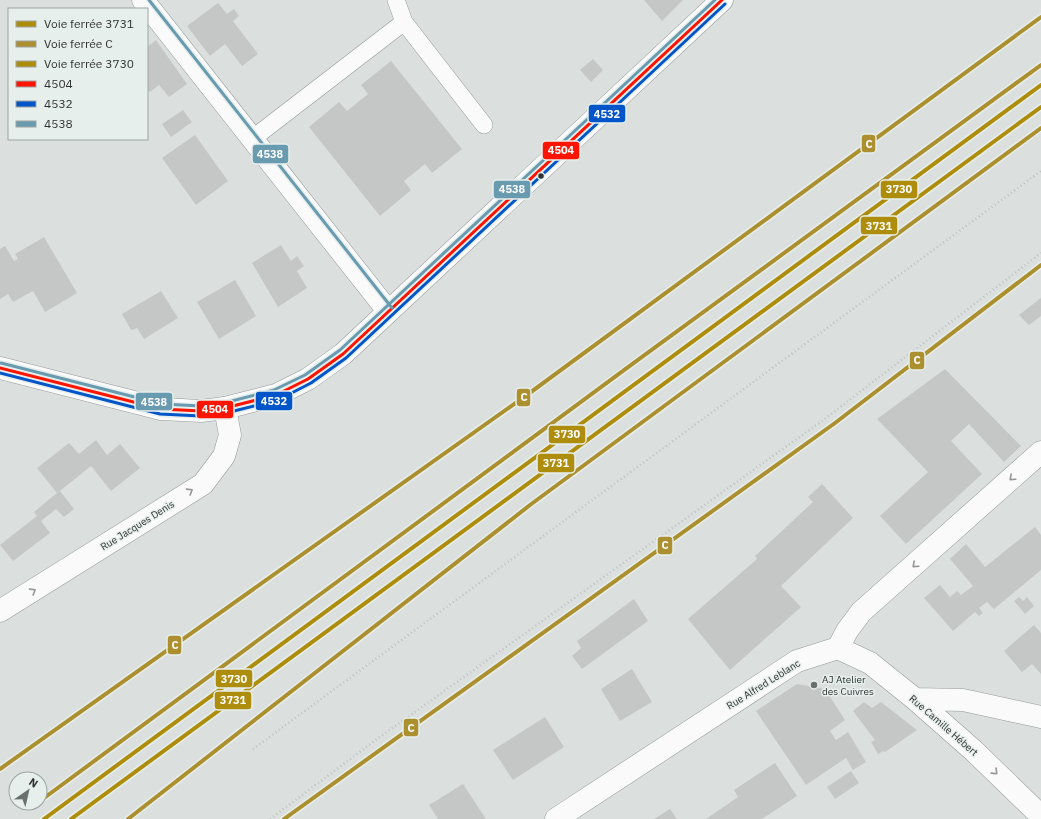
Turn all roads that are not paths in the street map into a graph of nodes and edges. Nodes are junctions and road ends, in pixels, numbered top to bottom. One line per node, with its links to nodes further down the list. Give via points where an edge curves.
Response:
1 (143, 0): 6 (street)
2 (396, 0): 4 (lane)
3 (722, 0): 7 (street)
4 (404, 22): 5 (lane); 6 (lane)
5 (484, 125)
6 (252, 139): 7 (street)
7 (388, 311): 9 (street, via 343,354 308,379 276,395)
8 (0, 368): 9 (street, via 161,409 201,411)
9 (225, 408): 11 (street, Rue Jacques Denis, one-way to 9, via 203,484 224,456 230,435)
10 (1041, 452): 12 (street, one-way to 12, via 861,612)
11 (0, 611)
12 (838, 648): 13 (street, Rue Camille Hébert, via 870,663); 16 (street, Rue Alfred Leblanc, via 797,661)
13 (914, 699): 14 (street, via 963,700); 15 (street, Rue Camille Hébert, one-way to 15, via 974,751)
14 (1041, 717)
15 (1041, 816)
16 (556, 819)

